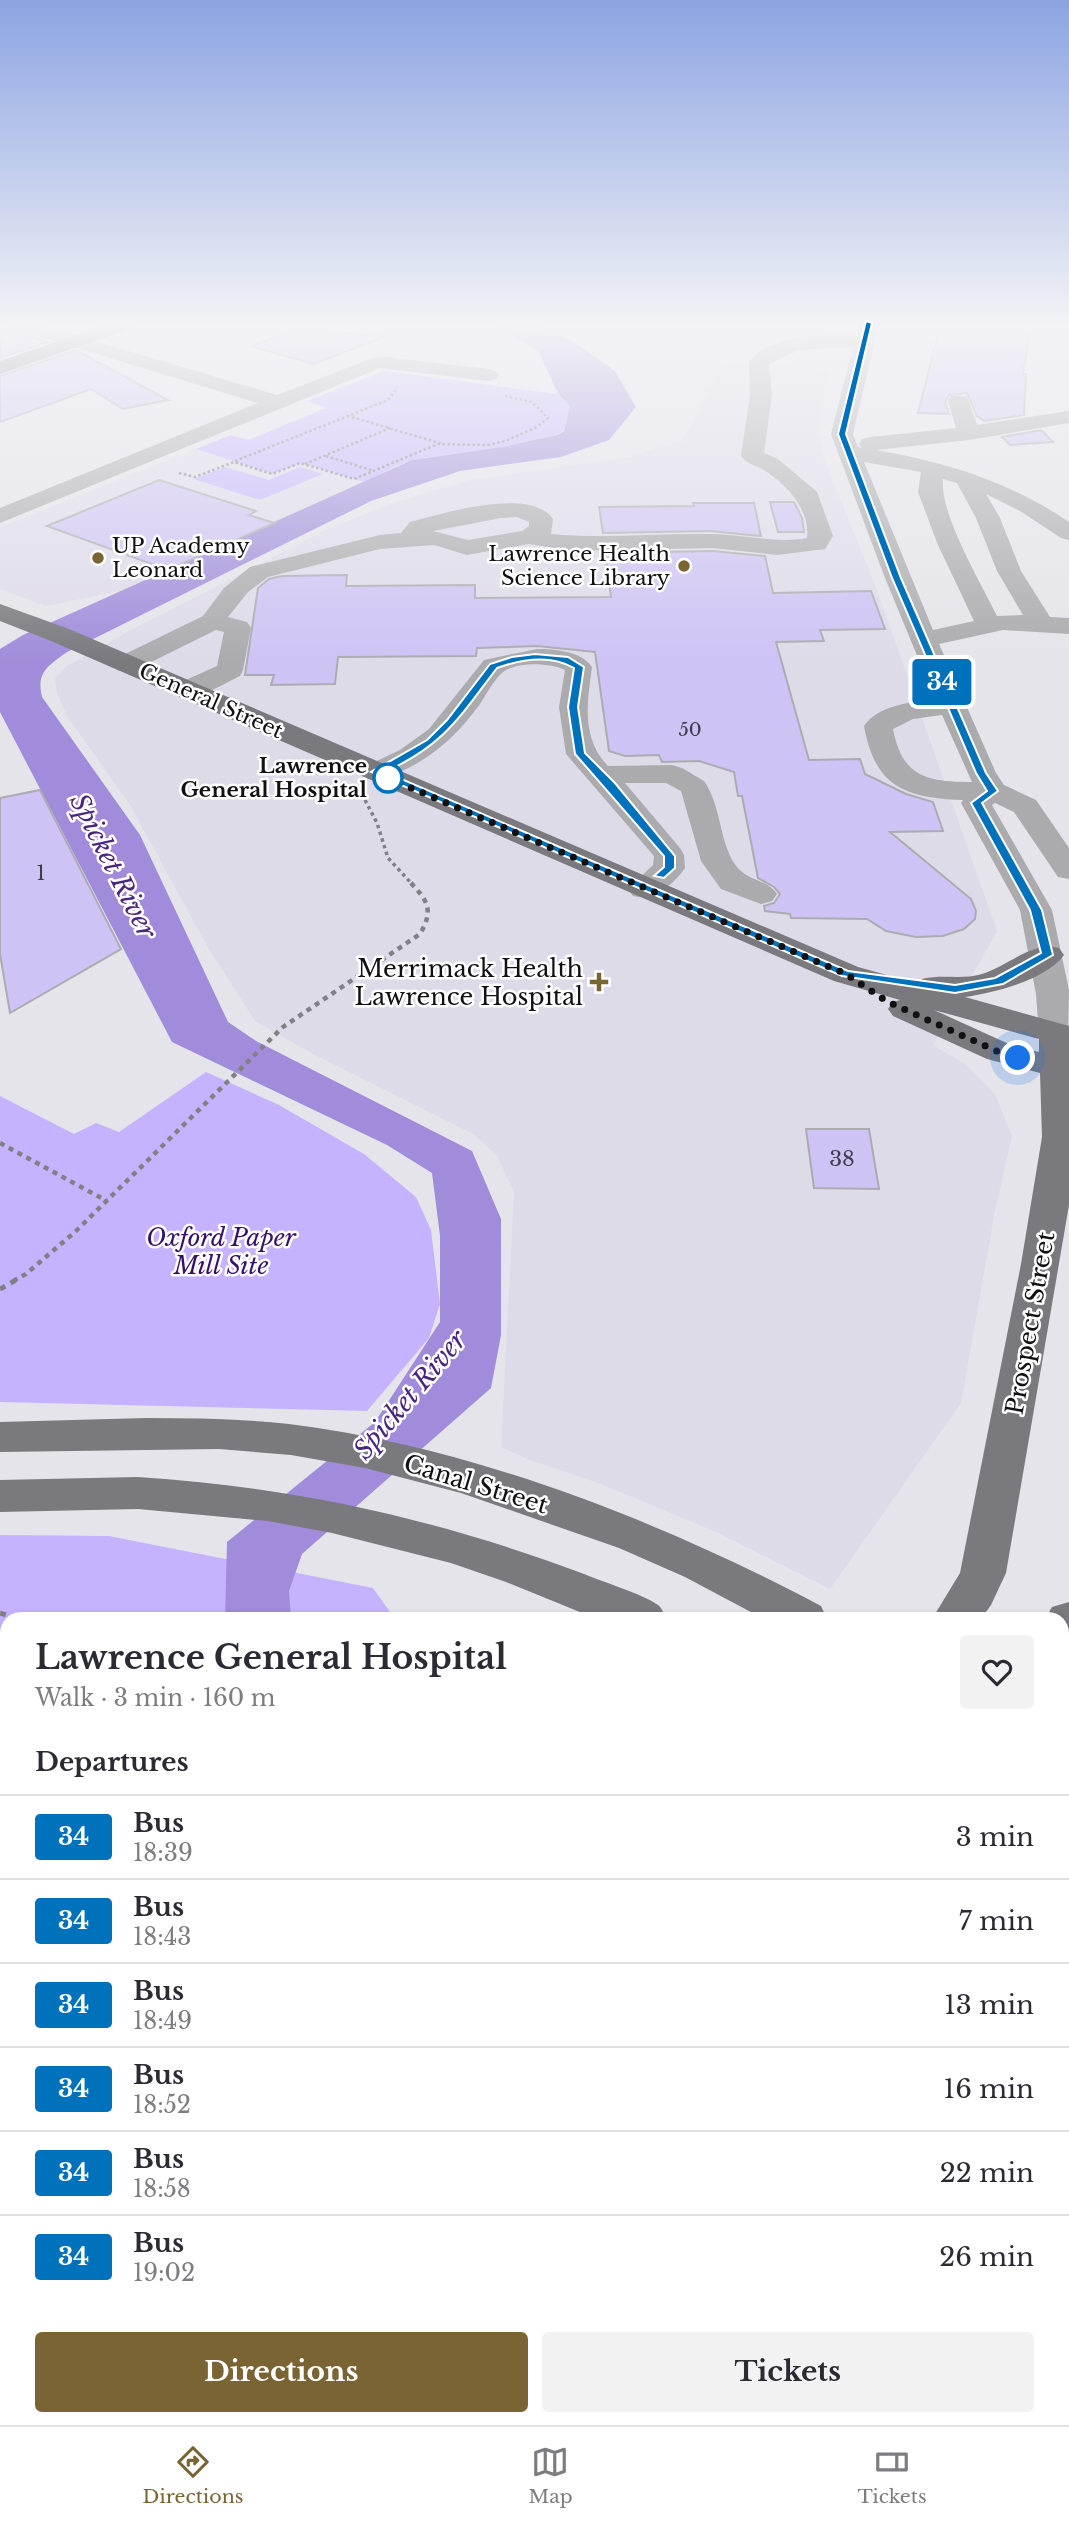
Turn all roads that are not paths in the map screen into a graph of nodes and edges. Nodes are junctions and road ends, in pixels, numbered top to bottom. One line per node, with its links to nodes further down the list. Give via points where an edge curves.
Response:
1 (194, 436): 8 (street)
2 (755, 436): 11 (street, via 752,456 811,487 821,536 816,544 798,549 715,541 569,543 529,537 467,548 436,538 410,538 259,572)
3 (842, 436): 5 (street)
4 (954, 436): 5 (street)
5 (847, 458): 6 (street, via 881,457); 15 (street)
6 (933, 470): 7 (street); 13 (street, via 930,492)
7 (966, 479): 9 (street, via 1016,499); 12 (street, via 1009,571)
8 (0, 516)
9 (1069, 533)
10 (8, 617): 16 (main road, General Street)
11 (213, 621): 16 (street); 17 (street, via 237,628 230,670)
12 (1041, 623): 13 (street); 14 (street)
13 (989, 625): 15 (street)
14 (1069, 626)
15 (924, 640): 18 (street)
16 (114, 658): 17 (main road, General Street)
17 (187, 690): 20 (main road, General Street)
18 (952, 705): 21 (street); 21 (street, via 890,716 878,726 885,755 904,779 925,789)
19 (600, 775): 20 (street, via 580,754 573,707 579,667 564,659 535,657 493,666 430,742); 23 (street, via 669,856 669,868); 24 (street, via 672,774 694,787 717,862 732,882)
20 (369, 784): 23 (main road, General Street)
21 (993, 791): 22 (street, via 1024,806); 25 (street, Prospect Street, via 976,803 1036,910)
22 (1069, 870)
23 (644, 888): 26 (main road, General Street)
24 (761, 894)
25 (1047, 955): 26 (main road, via 999,981 955,989); 27 (street, Prospect Street)
26 (846, 974): 27 (main road, General Street, via 888,1002 999,1052)
27 (1063, 1053): 32 (main road, Prospect Street, via 1060,1137 1039,1278 984,1573)
28 (6, 1437): 31 (main road, Canal Street, via 215,1434 291,1440 386,1457 521,1495 686,1558)
29 (0, 1496): 30 (main road, via 137,1493 332,1517 481,1555)
30 (627, 1612)
31 (790, 1612)
32 (960, 1612)

